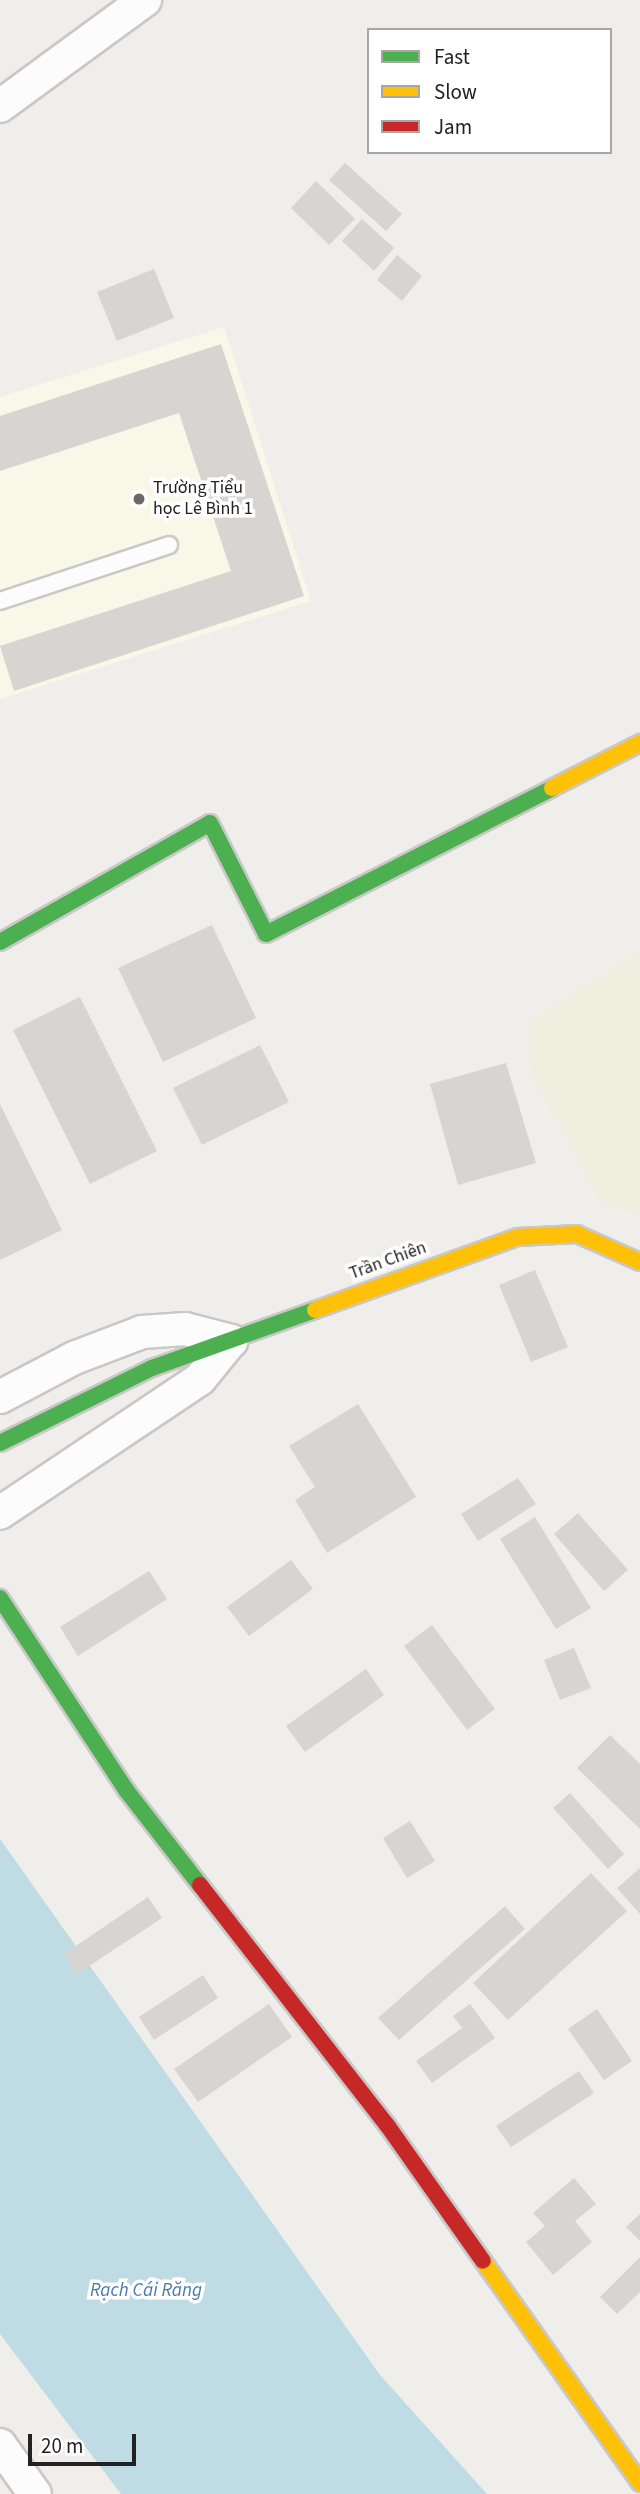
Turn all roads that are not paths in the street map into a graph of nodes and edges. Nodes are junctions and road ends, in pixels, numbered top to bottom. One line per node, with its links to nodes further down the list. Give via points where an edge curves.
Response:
1 (145, 0): 2 (street)
2 (0, 106)
3 (169, 545): 4 (lane)
4 (0, 601)
5 (640, 743): 6 (street, via 266,934 210,823)
6 (0, 942)
7 (640, 1262): 8 (street, Trần Chiên, via 577,1234 518,1237)
8 (231, 1341): 9 (street, via 185,1329 142,1332 74,1358); 10 (street, Trần Chiên, via 152,1368); 11 (street, via 200,1379)
9 (0, 1397)
10 (0, 1443)
11 (0, 1513)
12 (0, 1598): 14 (street, via 126,1790 387,2125)
13 (0, 2445): 15 (street)
14 (640, 2483)
15 (34, 2494)

